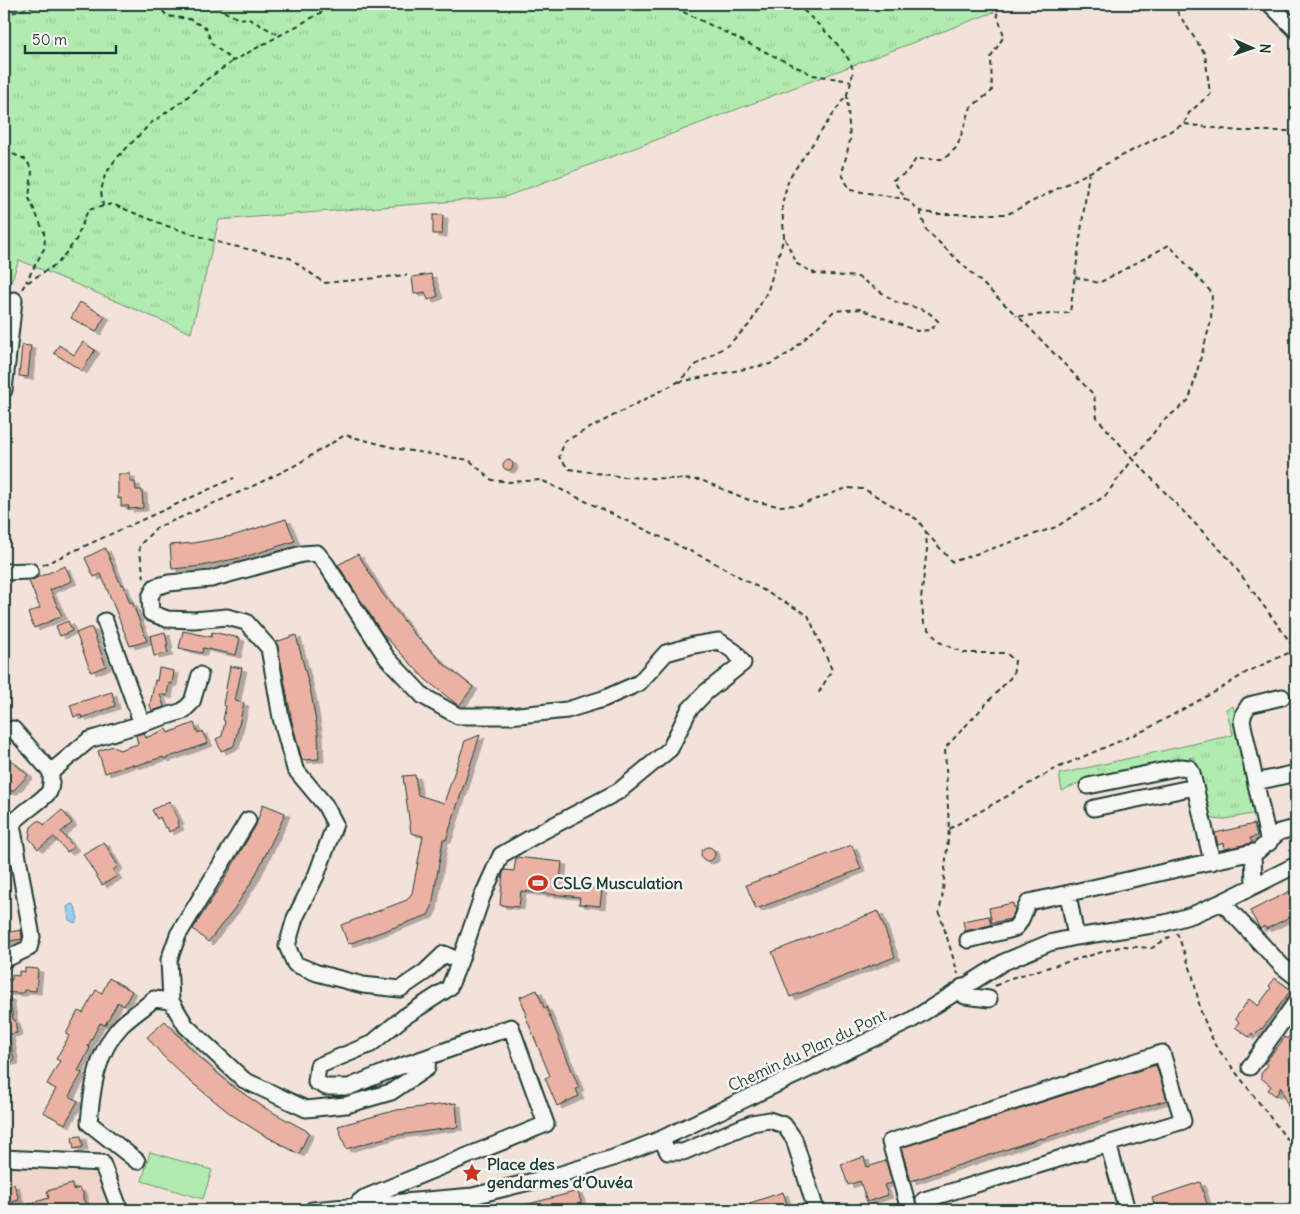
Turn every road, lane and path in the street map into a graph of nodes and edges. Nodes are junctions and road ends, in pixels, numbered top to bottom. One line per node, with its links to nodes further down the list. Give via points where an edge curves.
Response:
1 (43, 4): 10 (path)
2 (157, 4): 13 (path, via 168,16 189,19 206,28 212,44)
3 (219, 4): 12 (path, via 223,12 238,19 247,18)
4 (337, 4): 12 (path)
5 (667, 4): 14 (path, via 813,75)
6 (797, 4): 14 (path, via 842,49 852,67)
7 (994, 4): 20 (path, via 1004,36 991,57 992,91 971,107 957,148 944,159 916,159 906,174 893,180)
8 (1172, 4): 16 (path, via 1205,54 1210,94 1189,113)
9 (1270, 4): 11 (street)
10 (4, 15)
11 (1296, 30)
12 (280, 36): 13 (path)
13 (234, 61): 21 (path, via 151,123 115,160 105,175 101,191)
14 (851, 81): 15 (path)
15 (847, 94): 20 (path, via 850,140 842,174 850,190); 23 (path, via 789,178 782,204)
16 (1184, 124): 17 (path, via 1238,131); 19 (path)
17 (1296, 131)
18 (4, 140): 26 (path, via 8,152 27,160 32,172 29,198 44,232 45,247)
19 (1089, 172): 22 (path, via 1008,214); 25 (path)
20 (906, 199): 22 (path)
21 (103, 206): 24 (path, via 112,204 224,244 290,258 324,283); 26 (path, via 88,210 76,240 58,263)
22 (920, 211): 28 (path, via 926,230)
23 (784, 237): 29 (path, via 768,290 750,324 728,345 697,364); 29 (path, via 797,264 816,274 858,277 896,302 927,311 938,321 931,330 917,330 860,309 834,311 791,352 770,364)
24 (407, 275)
25 (1075, 277): 28 (path, via 1070,313); 31 (path, via 1098,283 1169,246 1212,293 1211,321 1189,400 1162,422)
26 (25, 284): 27 (path)
27 (14, 300): 30 (street)
28 (1018, 316): 31 (path, via 1094,395 1097,418)
29 (678, 382): 33 (path, via 565,441 559,457 569,469 623,477 702,480 749,500 778,506 800,505 847,488 864,489 918,520)
30 (4, 390)
31 (1133, 459): 33 (path, via 1105,496 1056,527 952,562); 38 (path, via 1230,560)
32 (234, 478): 34 (path)
33 (926, 532): 52 (path, via 921,598 924,623 939,642 964,653 1006,653 1016,661 1013,675 945,748)
34 (30, 571): 35 (street)
35 (4, 572)
36 (155, 588): 40 (path, via 144,578 139,546 156,528 256,485 345,435 399,449 470,460 492,480 541,480 710,561 808,616 832,670); 64 (street, via 150,598 151,613 167,620 227,617 246,622 269,648 281,718 295,769 325,805 335,824 316,876 295,918 287,946 295,964 363,986 400,989 444,954); 64 (street, via 169,583 211,579 302,554 317,553 387,658 423,696 458,716 509,716 566,710 603,699 639,683 666,653 719,642 735,652 743,663 689,710 670,749 619,792 500,855)
37 (104, 621): 42 (street)
38 (1296, 650): 52 (path, via 1247,672 1145,730 1057,768)
39 (200, 675): 42 (street, via 192,702 183,710)
40 (818, 694)
41 (1282, 697): 46 (street, via 1249,705 1244,712 1242,721)
42 (142, 724): 44 (street, via 89,740)
43 (13, 729): 44 (street)
44 (51, 772): 63 (street, via 48,792 12,824 32,937 29,948)
45 (1296, 774): 46 (street)
46 (1256, 782): 53 (street)
47 (1088, 786): 48 (street, via 1185,767 1192,773)
48 (1195, 787): 49 (street); 55 (street)
49 (1094, 808)
50 (248, 820): 68 (street, via 178,935 169,960)
51 (1296, 828): 53 (street, via 1280,832)
52 (949, 829): 66 (path, via 939,911)
53 (1269, 843): 54 (street)
54 (1253, 858): 55 (street); 57 (street)
55 (1212, 862): 58 (street)
56 (1296, 865): 57 (street, Chemin du Plan du Pont)
57 (1254, 886): 59 (street, Chemin du Plan du Pont)
58 (1068, 894): 61 (street); 62 (street, via 1029,902 1018,926)
59 (1222, 902): 60 (street, Chemin du Plan du Pont, via 1192,915); 65 (street)
60 (1178, 928): 61 (street, Chemin du Plan du Pont); 67 (path, via 1152,948 1123,946 1010,978); 74 (path, via 1201,1012 1215,1045)
61 (1076, 937): 66 (street, Chemin du Plan du Pont, via 1049,943 1004,962)
62 (968, 940)
63 (4, 960)
64 (460, 961): 70 (street, via 449,988 404,1017 372,1044 318,1066 316,1082 326,1087 349,1087)
65 (1296, 977)
66 (962, 987): 67 (street, via 965,996); 72 (street, Chemin du Plan du Pont, via 910,1020)
67 (992, 992)
68 (171, 1001): 70 (street, via 186,1026 244,1080 306,1110 346,1105 391,1092 427,1068); 76 (street, via 154,999 120,1027 102,1055 92,1090 89,1123)
69 (1296, 1002): 71 (street)
70 (428, 1058): 78 (street, via 511,1027 546,1124 364,1198)
71 (1250, 1066)
72 (662, 1139): 78 (street, Chemin du Plan du Pont, via 558,1175 473,1196); 82 (street, via 668,1152 683,1152 752,1123 769,1120 784,1125 794,1139)
73 (1108, 1144): 77 (street); 79 (street, via 1183,1121 1162,1053 890,1142); 83 (street)
74 (1296, 1151)
75 (4, 1158): 80 (street, via 102,1163)
76 (137, 1161)
77 (926, 1205): 79 (street)
78 (356, 1206): 81 (street, Chemin du Plan du Pont)
79 (902, 1208)
80 (120, 1210)
81 (312, 1210)
82 (816, 1210)
83 (1126, 1210)

